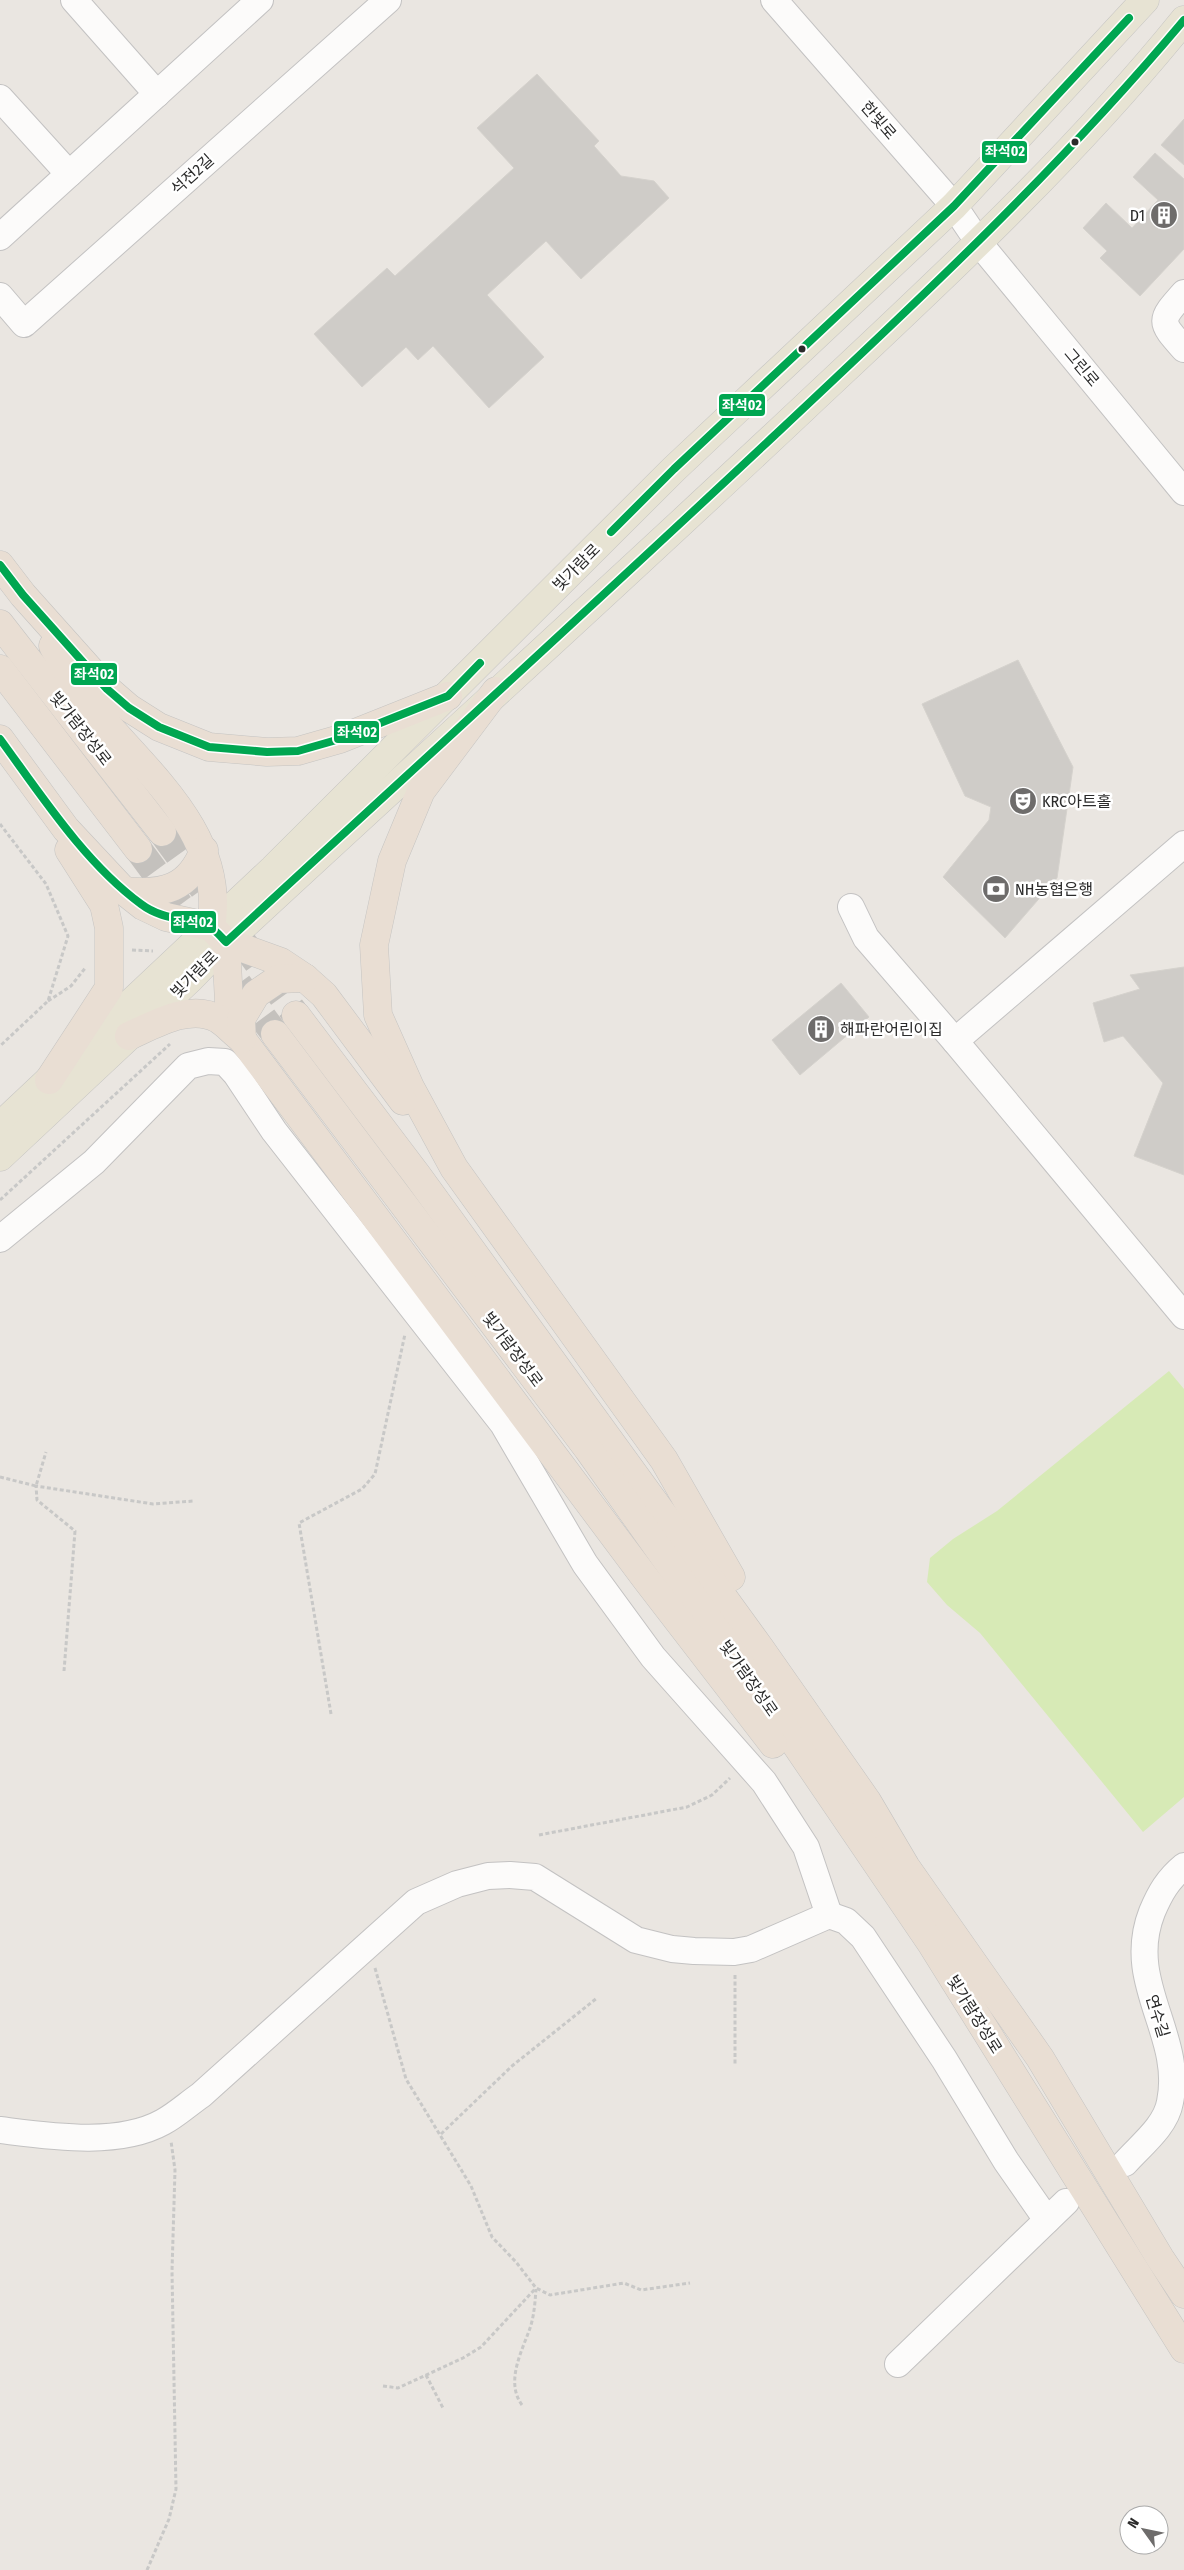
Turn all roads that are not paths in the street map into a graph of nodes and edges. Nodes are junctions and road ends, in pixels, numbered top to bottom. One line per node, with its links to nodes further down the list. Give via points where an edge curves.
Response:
1 (74, 0): 7 (street)
2 (388, 0): 14 (street, 석전2길, via 24,324)
3 (774, 0): 10 (street, 한빛로)
4 (1145, 0): 10 (main road, 빛가람로)
5 (256, 1): 7 (street)
6 (1184, 20): 12 (main road, 빛가람로, via 1080,140)
7 (158, 94): 9 (street)
8 (0, 98): 9 (street)
9 (69, 174): 11 (street)
10 (954, 206): 12 (street, 한빛로); 22 (main road, 빛가람로, via 674,469)
11 (0, 236)
12 (979, 243): 16 (street, 그린로); 21 (main road, 빛가람로, via 708,498)
13 (1184, 293): 15 (street, via 1164,319 1165,328)
14 (0, 296)
15 (1184, 349)
16 (1184, 492)
17 (0, 565): 18 (highway)
18 (23, 595): 22 (highway, via 107,689 129,708 159,727 209,747 298,751 340,739); 28 (highway, via 81,694 181,810)
19 (0, 624): 25 (highway, 빛가람장성로)
20 (0, 669): 27 (highway, 빛가람장성로)
21 (496, 691): 31 (main road, 빛가람로); 41 (highway, via 421,791 392,861 374,945 381,1022 410,1087)
22 (448, 696): 31 (main road, 빛가람로, via 274,869)
23 (0, 739): 24 (highway)
24 (66, 829): 29 (highway); 38 (highway, via 69,850 104,905 109,928 109,988)
25 (162, 832)
26 (1184, 844): 37 (street)
27 (138, 849)
28 (204, 850): 29 (highway, via 198,865 177,885 160,892); 31 (highway, via 210,867)
29 (124, 891): 31 (highway, via 143,906 166,917)
30 (851, 907): 37 (street, via 866,938)
31 (219, 934): 32 (highway, via 281,962); 35 (main road, 빛가람로); 36 (highway, via 229,1003); 38 (main road, 빛가람로)
32 (305, 978): 36 (highway, via 278,979 256,994 241,1019); 41 (highway, via 324,995)
33 (296, 1015): 46 (highway, 빛가람장성로, via 340,1069 663,1511 867,1801 906,1867)
34 (275, 1034): 47 (highway, 빛가람장성로, via 588,1449 765,1700 931,1942)
35 (129, 1036): 36 (highway, via 184,1014 204,1014 218,1019); 40 (main road, 빛가람로)
36 (242, 1039): 47 (highway, via 634,1563 756,1720 902,1932)
37 (955, 1041): 43 (street)
38 (49, 1080): 39 (main road, 빛가람로)
39 (0, 1126)
40 (0, 1157)
41 (454, 1168): 46 (highway, via 664,1460 743,1596 904,1829 948,1903)
42 (0, 1239): 45 (street, via 94,1162 188,1066 208,1060 225,1062 274,1131 504,1424 585,1564 637,1635 764,1782 806,1847)
43 (1184, 1316)
44 (1184, 1866): 49 (street, 연수길, via 1161,1891 1143,1948 1146,1977 1170,2056 1170,2102 1164,2120)
45 (829, 1915): 48 (street, via 752,1949 734,1952 672,1950 636,1940 535,1877 488,1876 457,1884 416,1902 201,2096 162,2122 140,2131 102,2137 64,2138); 51 (street, via 846,1921 863,1937)
46 (956, 1939): 52 (highway, 빛가람장성로, via 1040,2058)
47 (972, 2008): 53 (highway, 빛가람장성로)
48 (0, 2130)
49 (1125, 2163)
50 (1066, 2202): 51 (street)
51 (1047, 2220): 54 (street)
52 (1184, 2294)
53 (1184, 2349)
54 (898, 2364)

